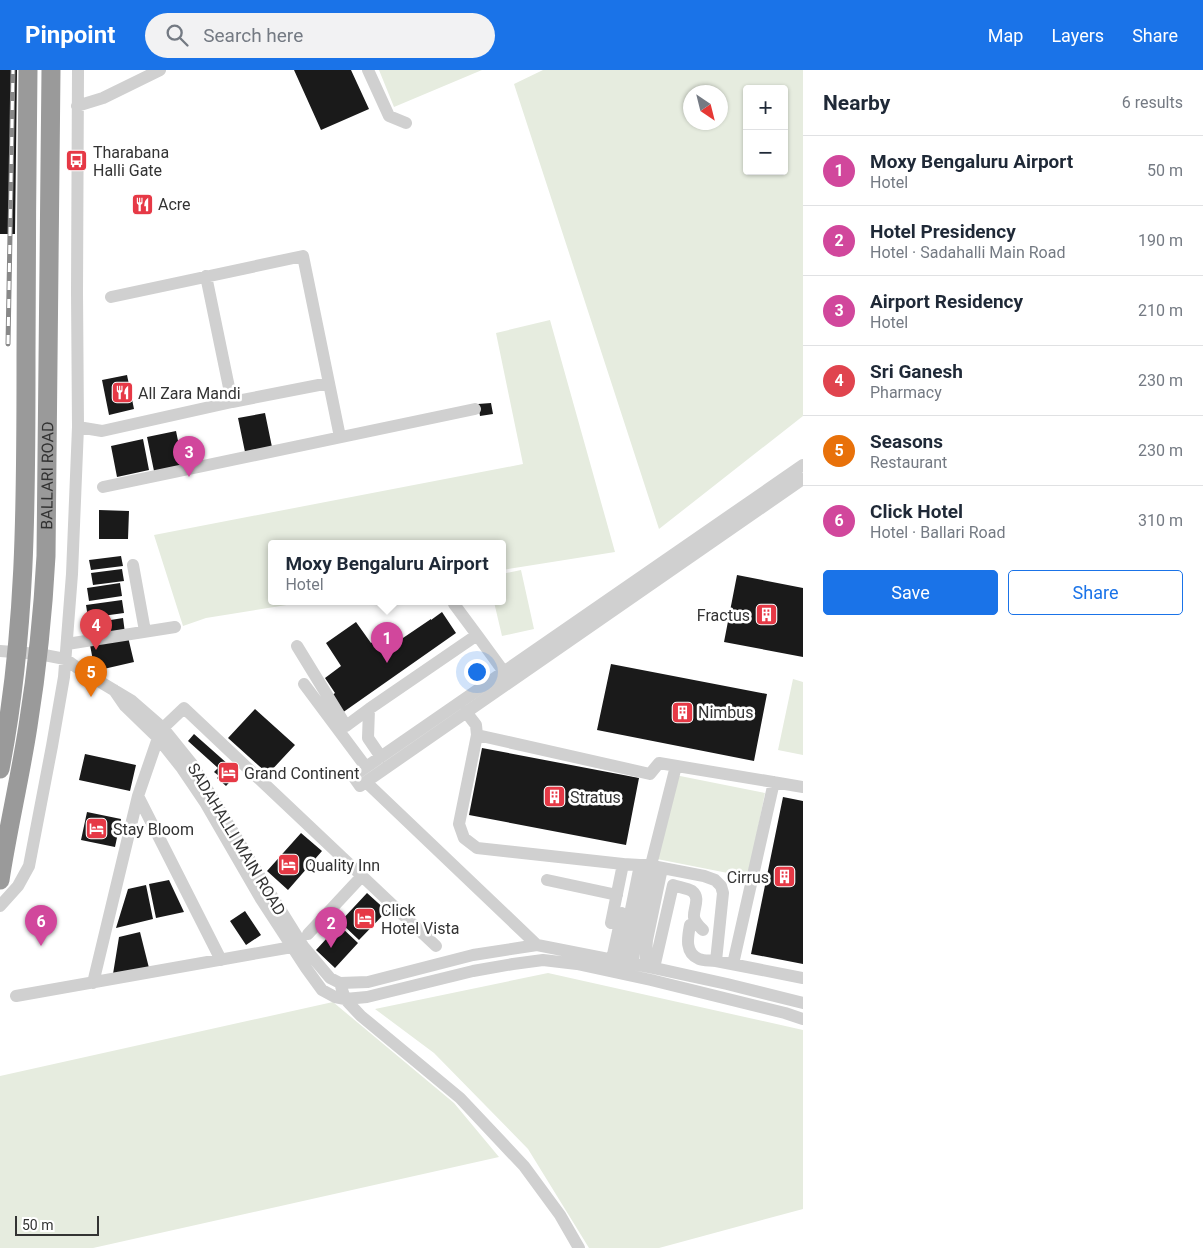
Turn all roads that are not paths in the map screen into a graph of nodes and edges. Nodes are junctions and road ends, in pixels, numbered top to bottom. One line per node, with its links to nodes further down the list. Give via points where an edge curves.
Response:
1 (28, 70): 25 (highway, BALLARI ROAD, via 24,538)
2 (51, 70): 26 (highway, BALLARI ROAD, via 46,546)
3 (78, 70): 6 (street)
4 (160, 70): 6 (street, via 103,98)
5 (368, 70): 7 (street, via 389,116)
6 (77, 106): 13 (street)
7 (406, 123)
8 (206, 276): 9 (street); 10 (street, via 303,256); 11 (street)
9 (111, 297)
10 (329, 383): 11 (street); 14 (street)
11 (232, 402): 13 (street, via 102,431)
12 (475, 409): 14 (street)
13 (78, 427): 23 (street)
14 (340, 437): 17 (street)
15 (803, 465): 28 (street)
16 (803, 479): 31 (street)
17 (103, 488)
18 (132, 564): 21 (street)
19 (455, 605): 22 (street)
20 (175, 627): 21 (street)
21 (145, 631): 23 (street)
22 (477, 635): 28 (street); 30 (street)
23 (67, 644): 27 (street)
24 (298, 646): 32 (street)
25 (9, 651): 26 (street); 38 (highway, BALLARI ROAD, via 8,727)
26 (38, 654): 27 (street); 45 (highway, BALLARI ROAD)
27 (65, 659): 33 (street, SADAHALLI MAIN ROAD, via 114,690 125,706); 49 (street, via 29,866 18,886)
28 (504, 672): 35 (street)
29 (304, 684): 32 (street)
30 (369, 709): 32 (street); 35 (street, via 368,738)
31 (466, 712): 34 (street, via 476,725); 39 (street)
32 (342, 728): 37 (street)
33 (160, 733): 42 (street); 44 (street, via 184,708); 48 (street, SADAHALLI MAIN ROAD)
34 (477, 735): 36 (street, via 650,774 659,763); 43 (street, via 459,824 464,838 477,848)
35 (381, 757): 37 (street)
36 (676, 766): 40 (street); 43 (street)
37 (366, 767): 39 (street)
38 (0, 769)
39 (360, 781): 53 (street)
40 (774, 782): 41 (street); 59 (street)
41 (803, 787)
42 (138, 796): 56 (street); 62 (street)
43 (642, 866): 47 (street); 57 (street); 57 (street); 58 (street, via 704,876 721,886); 60 (street)
44 (361, 877): 52 (street); 54 (street)
45 (0, 880)
46 (547, 880): 47 (street)
47 (617, 895): 57 (street)
48 (270, 904): 55 (street, SADAHALLI MAIN ROAD); 63 (street, SADAHALLI MAIN ROAD, via 330,978)
49 (0, 906)
50 (690, 924): 58 (street, via 687,943 691,952 699,959)
51 (703, 930): 60 (street, via 696,924 694,915 696,897 691,891 673,885)
52 (308, 934)
53 (537, 945): 57 (street); 63 (street, via 473,955 368,982)
54 (436, 946)
55 (292, 947): 56 (street); 65 (street, SADAHALLI MAIN ROAD, via 322,990)
56 (221, 960): 62 (street)
57 (611, 961): 60 (street); 65 (street, via 577,964 542,960 513,964 367,998); 67 (street, via 661,983)
58 (716, 961): 59 (street)
59 (732, 964): 61 (street)
60 (650, 967): 66 (street)
61 (803, 978)
62 (93, 983): 64 (street)
63 (340, 983): 65 (street, SADAHALLI MAIN ROAD)
64 (16, 996)
65 (345, 999): 68 (street, SADAHALLI MAIN ROAD, via 460,1098 529,1173)
66 (803, 1004)
67 (803, 1019)
68 (579, 1248)

